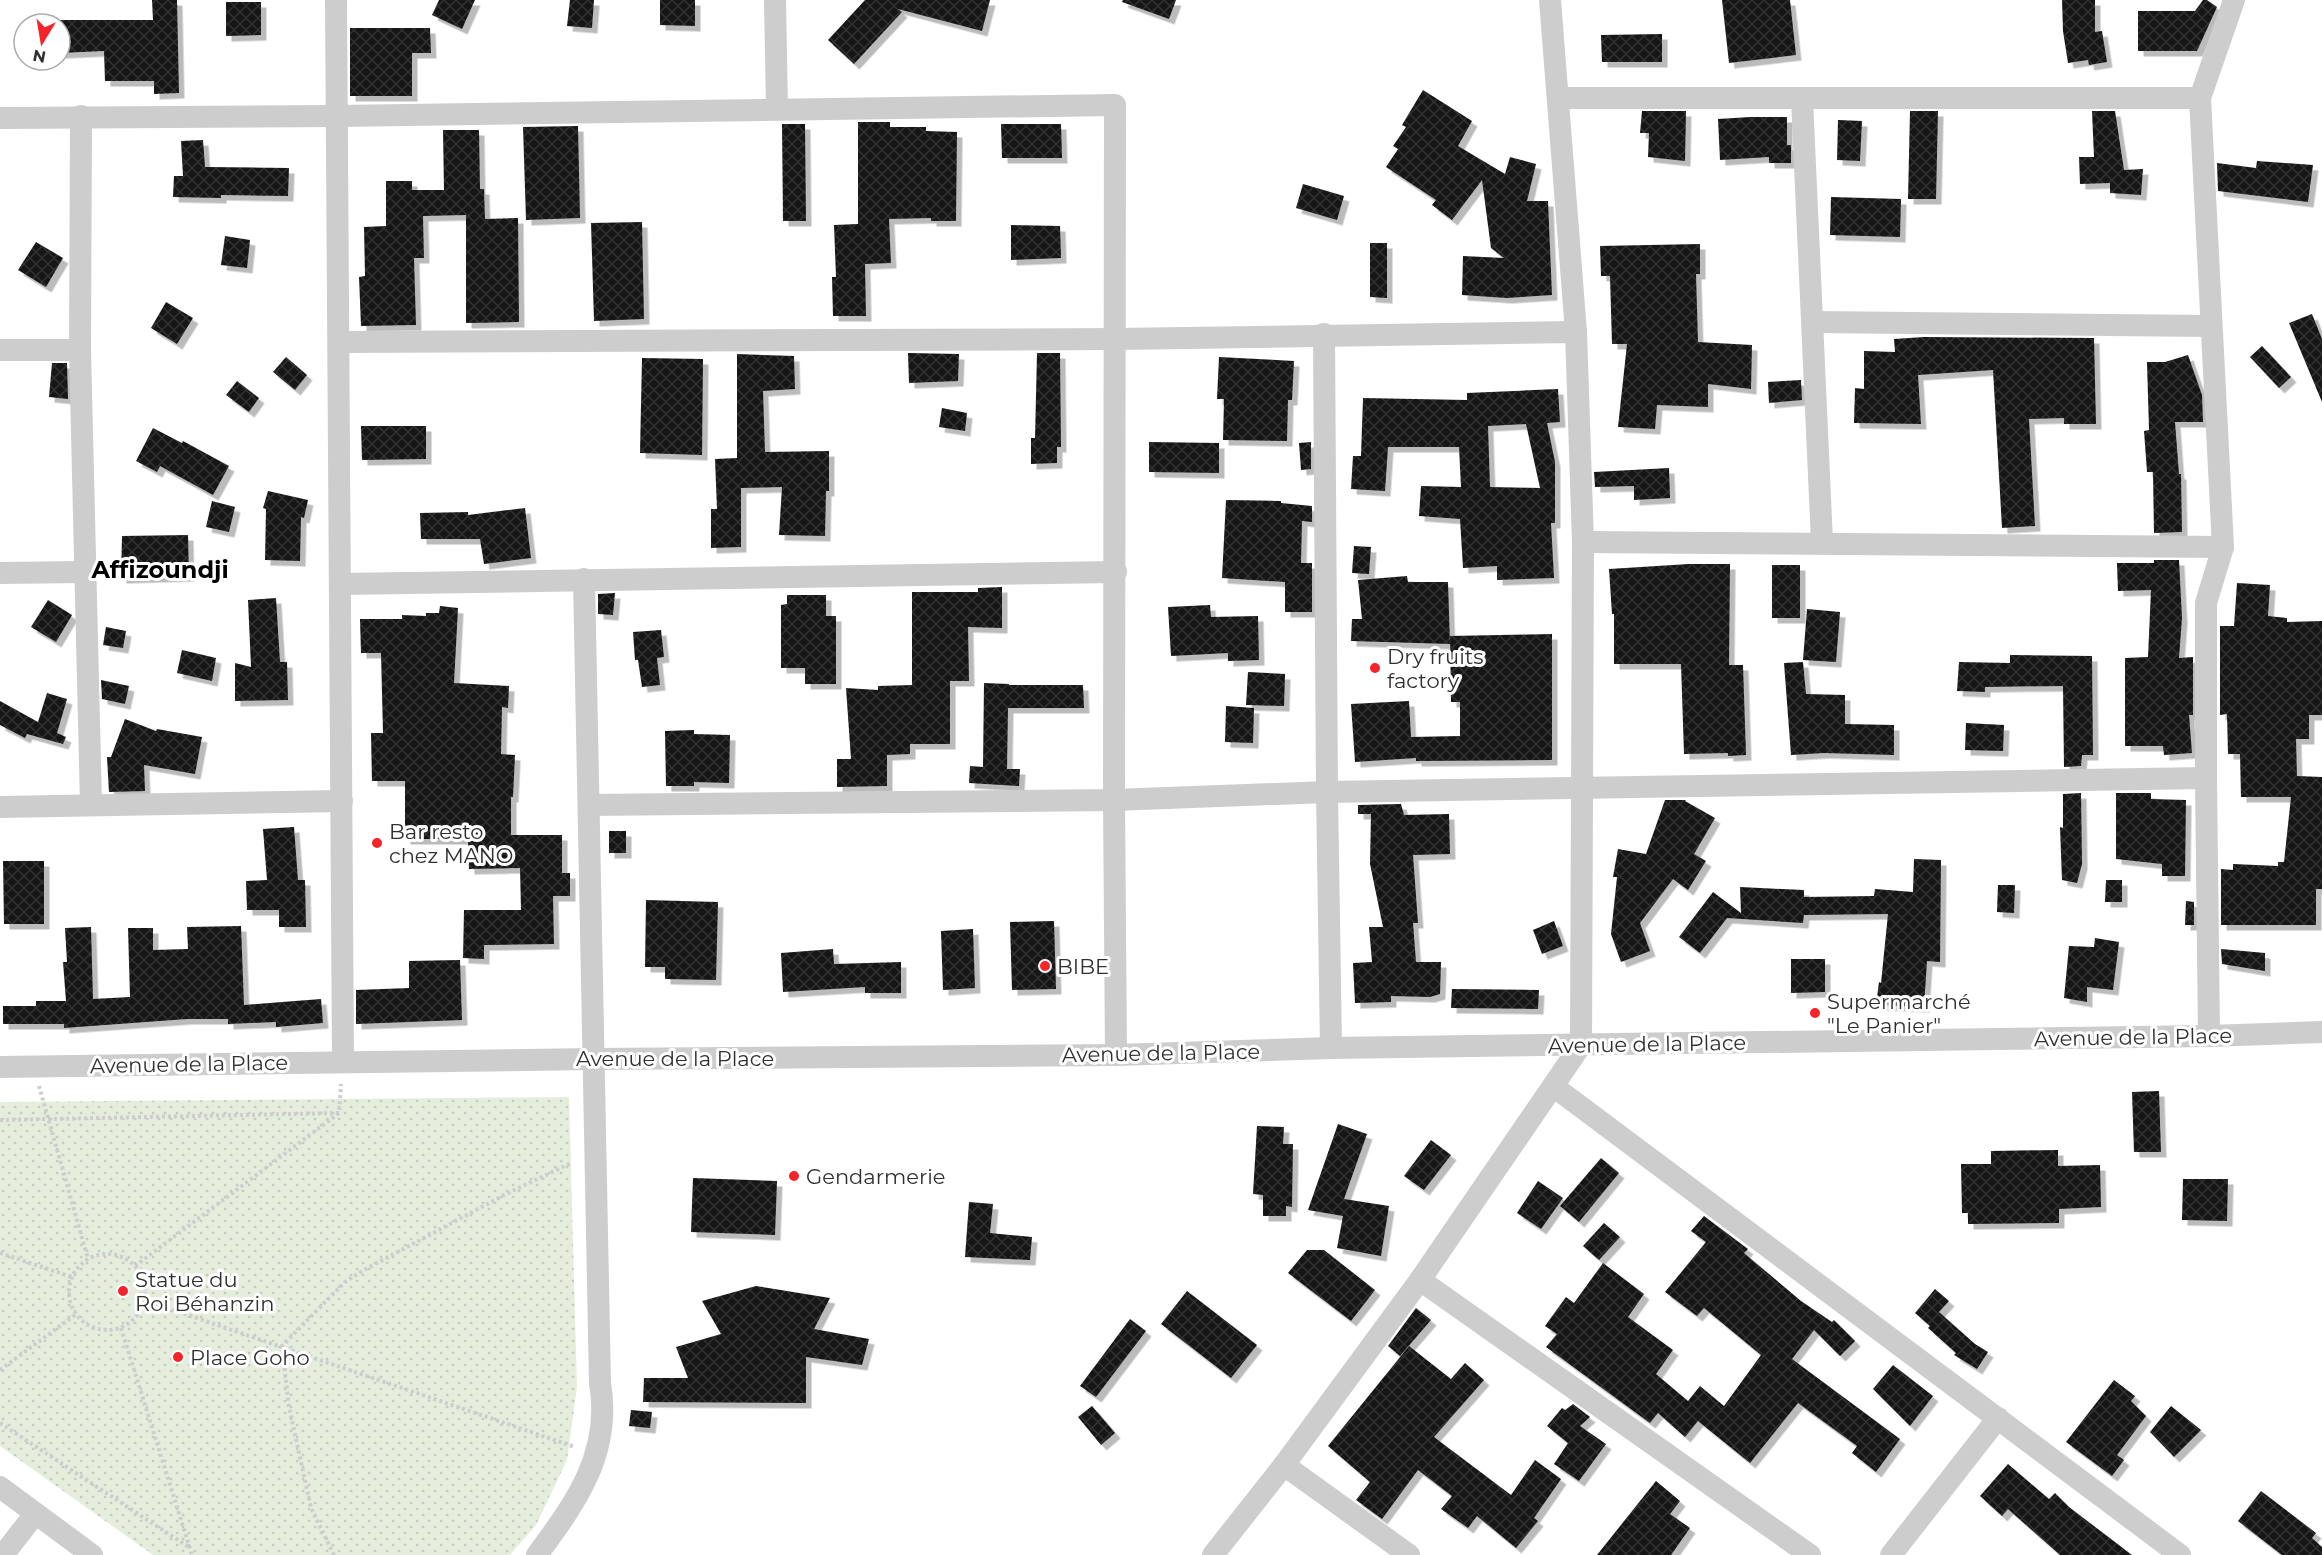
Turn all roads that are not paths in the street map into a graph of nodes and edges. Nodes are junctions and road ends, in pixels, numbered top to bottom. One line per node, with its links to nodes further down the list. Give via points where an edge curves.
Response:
1 (336, 0): 10 (street)
2 (775, 0): 8 (street)
3 (1550, 0): 5 (street)
4 (2234, 0): 6 (street)
5 (1558, 98): 7 (street); 14 (street)
6 (2200, 98): 7 (street); 13 (street)
7 (1802, 99): 12 (street)
8 (777, 109): 10 (street); 16 (street, via 1115,105)
9 (81, 116): 10 (street); 11 (street); 19 (street)
10 (337, 116): 17 (street)
11 (0, 118)
12 (1813, 322): 13 (street); 21 (street)
13 (2211, 326): 22 (street)
14 (1576, 332): 15 (street); 20 (street)
15 (1324, 334): 16 (street); 30 (street)
16 (1116, 339): 17 (street); 24 (street)
17 (339, 342): 27 (street)
18 (0, 350): 19 (street)
19 (80, 350): 23 (street)
20 (1584, 542): 21 (street); 29 (street)
21 (1822, 543): 22 (street)
22 (2223, 547): 28 (street, via 2206,603)
23 (85, 572): 25 (street); 33 (street)
24 (1116, 572): 26 (street); 31 (street)
25 (0, 573)
26 (584, 579): 27 (street); 34 (street)
27 (341, 584): 32 (street)
28 (2206, 778): 29 (street); 37 (street)
29 (1582, 788): 30 (street); 38 (street)
30 (1327, 792): 31 (street); 39 (street)
31 (1114, 800): 34 (street); 40 (street)
32 (342, 801): 33 (street); 42 (street)
33 (91, 805): 35 (street)
34 (589, 805): 41 (street)
35 (0, 807)
36 (2322, 1032): 37 (street, Avenue de la Place)
37 (2209, 1036): 38 (street, Avenue de la Place)
38 (1581, 1045): 39 (street, Avenue de la Place); 44 (street)
39 (1331, 1048): 40 (street, Avenue de la Place)
40 (1116, 1055): 41 (street, Avenue de la Place)
41 (594, 1059): 42 (street, Avenue de la Place); 52 (street, via 603,1413 596,1454 580,1492)
42 (343, 1062): 43 (street, Avenue de la Place)
43 (0, 1067)
44 (1553, 1086): 45 (street); 46 (street)
45 (1420, 1280): 47 (street); 55 (street)
46 (1998, 1418): 56 (street); 57 (street)
47 (1284, 1465): 53 (street); 54 (street)
48 (0, 1487): 49 (street)
49 (35, 1514): 50 (street); 51 (street)
50 (3, 1555)
51 (92, 1555)
52 (537, 1555)
53 (1213, 1555)
54 (1409, 1555)
55 (1810, 1555)
56 (1891, 1555)
57 (2181, 1555)

